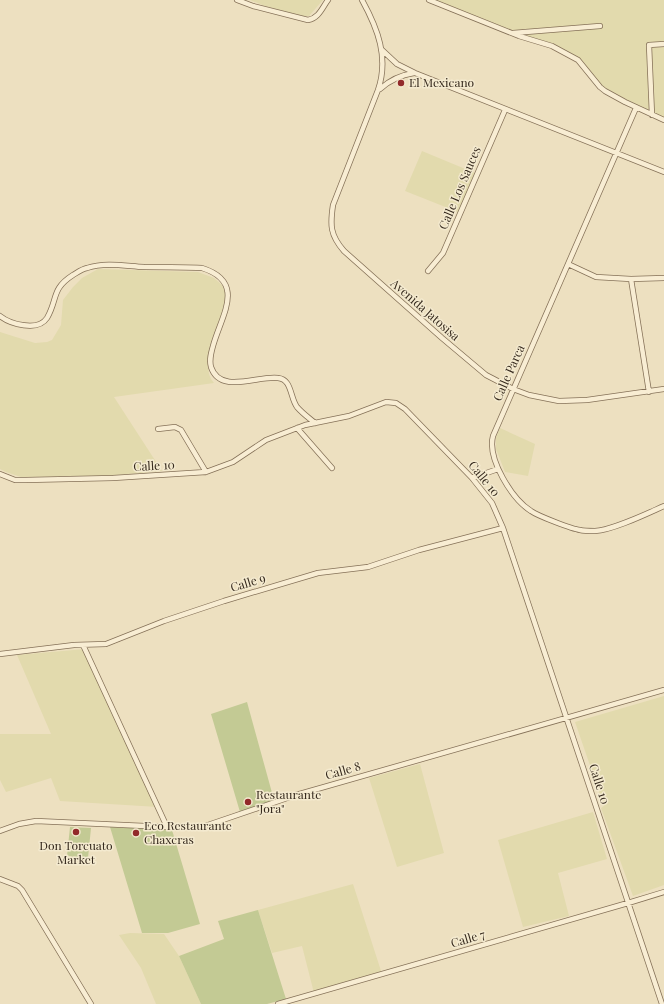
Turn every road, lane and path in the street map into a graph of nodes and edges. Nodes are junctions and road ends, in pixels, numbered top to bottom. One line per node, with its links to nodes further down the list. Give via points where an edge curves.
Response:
1 (237, 0): 2 (street, via 311,20)
2 (328, 0)
3 (362, 0): 8 (street, Avenida Jatosisa)
4 (429, 0): 6 (street)
5 (600, 26): 6 (street)
6 (513, 33): 11 (street, via 552,46 578,60 600,87)
7 (664, 44): 13 (street, via 648,45)
8 (382, 50): 9 (street, Avenida Jatosisa, via 397,64); 10 (street, Avenida Jatosisa, via 383,66)
9 (415, 73): 10 (street, via 395,78); 12 (street, Avenida Jatosisa)
10 (378, 90): 22 (street, Avenida Jatosisa, via 333,205 330,222 338,245 486,375)
11 (636, 108): 13 (street); 15 (street, Calle Parca)
12 (505, 110): 15 (street, Avenida Jatosisa); 18 (street, Calle Los Sauces, via 443,253)
13 (652, 115): 14 (street)
14 (664, 120)
15 (615, 154): 16 (street, Avenida Jatosisa); 17 (street, Calle Parca)
16 (664, 172)
17 (568, 264): 20 (street, via 596,277); 22 (street, Calle Parca)
18 (428, 271)
19 (664, 278): 20 (street)
20 (631, 279): 24 (street)
21 (0, 316): 25 (street, via 20,325 29,326 43,322 60,285 82,269 90,267 113,264 210,270 225,282 229,294 210,358 214,372 224,381 237,383 270,378 282,379 289,385 298,408)
22 (513, 389): 24 (street, Avenida Jatosisa, via 559,401); 29 (street, Calle Parca, via 492,439 492,451)
23 (664, 389): 24 (street, Avenida Jatosisa)
24 (648, 392)
25 (315, 423): 26 (street, Calle 10); 32 (street, Calle 10, via 349,416 386,402 396,403 405,409)
26 (297, 428): 28 (street); 30 (street, Calle 10, via 266,440 233,462)
27 (158, 430): 30 (street, via 175,426 181,430)
28 (332, 468)
29 (498, 469): 32 (street); 33 (street, Calle Parca, via 512,493 531,511 579,530 596,531 609,528)
30 (206, 472): 31 (street, Calle 10, via 26,480 15,480)
31 (0, 474)
32 (472, 478): 34 (street, Calle 10, via 492,503)
33 (664, 506)
34 (503, 528): 35 (street, Calle 9, via 419,550 368,567 318,573 216,603 113,642); 38 (street, Calle 10)
35 (83, 645): 36 (street, Calle 9); 39 (street)
36 (0, 654)
37 (664, 690): 38 (street, Calle 8)
38 (567, 717): 39 (street, Calle 8, via 296,795 212,825); 43 (street, Calle 10)
39 (167, 827): 40 (street, Calle 8, via 36,821 19,824)
40 (0, 832)
41 (0, 879): 44 (street, via 22,890)
42 (664, 892): 43 (street, Calle 7)
43 (628, 904): 45 (street, Calle 7); 46 (street, Calle 10)
44 (91, 1004)
45 (278, 1004)
46 (662, 1004)

